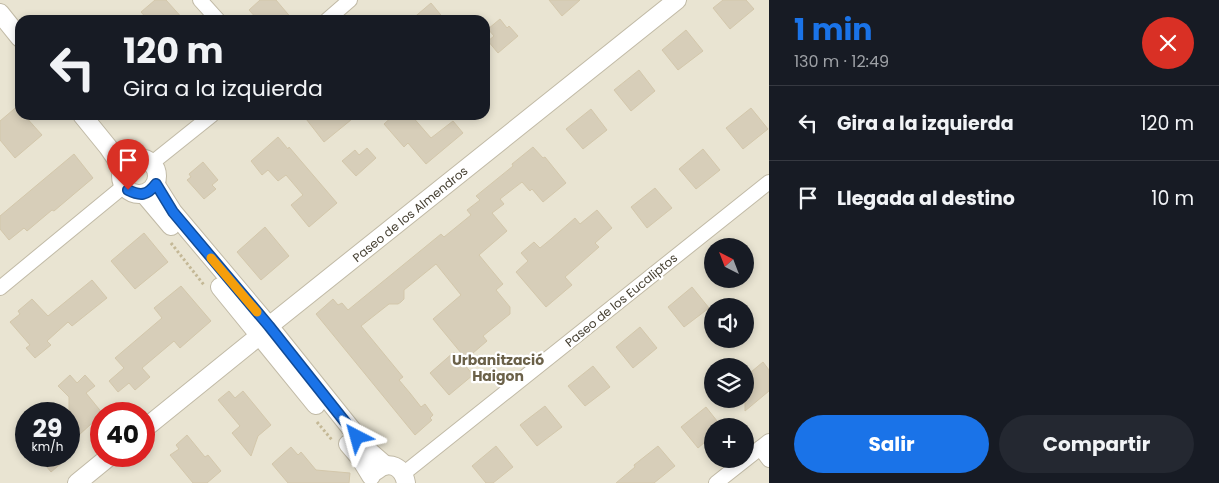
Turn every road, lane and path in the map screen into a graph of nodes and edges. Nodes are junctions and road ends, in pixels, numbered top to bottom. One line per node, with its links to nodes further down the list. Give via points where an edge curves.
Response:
1 (2, 0): 8 (street)
2 (200, 0): 6 (street)
3 (350, 0): 7 (street)
4 (677, 0): 17 (street, Paseo de los Almendros)
5 (0, 13): 9 (street)
6 (214, 15)
7 (333, 15)
8 (15, 16)
9 (15, 32)
10 (86, 120): 13 (street, via 108,147)
11 (98, 120): 13 (street)
12 (205, 120): 13 (street)
13 (134, 169): 15 (street, via 157,170 158,178); 15 (street, via 128,190 136,194); 16 (street)
14 (769, 182): 23 (street, Paseo de los Eucaliptos)
15 (150, 189): 17 (street, via 173,212)
16 (0, 288)
17 (264, 331): 18 (street, Paseo de los Almendros); 22 (street, via 369,451)
18 (155, 420)
19 (764, 445): 20 (street); 25 (street)
20 (769, 460)
21 (97, 467): 24 (street)
22 (375, 475): 23 (street, via 391,465 400,470)
23 (404, 478)
24 (77, 483)
25 (716, 483)

